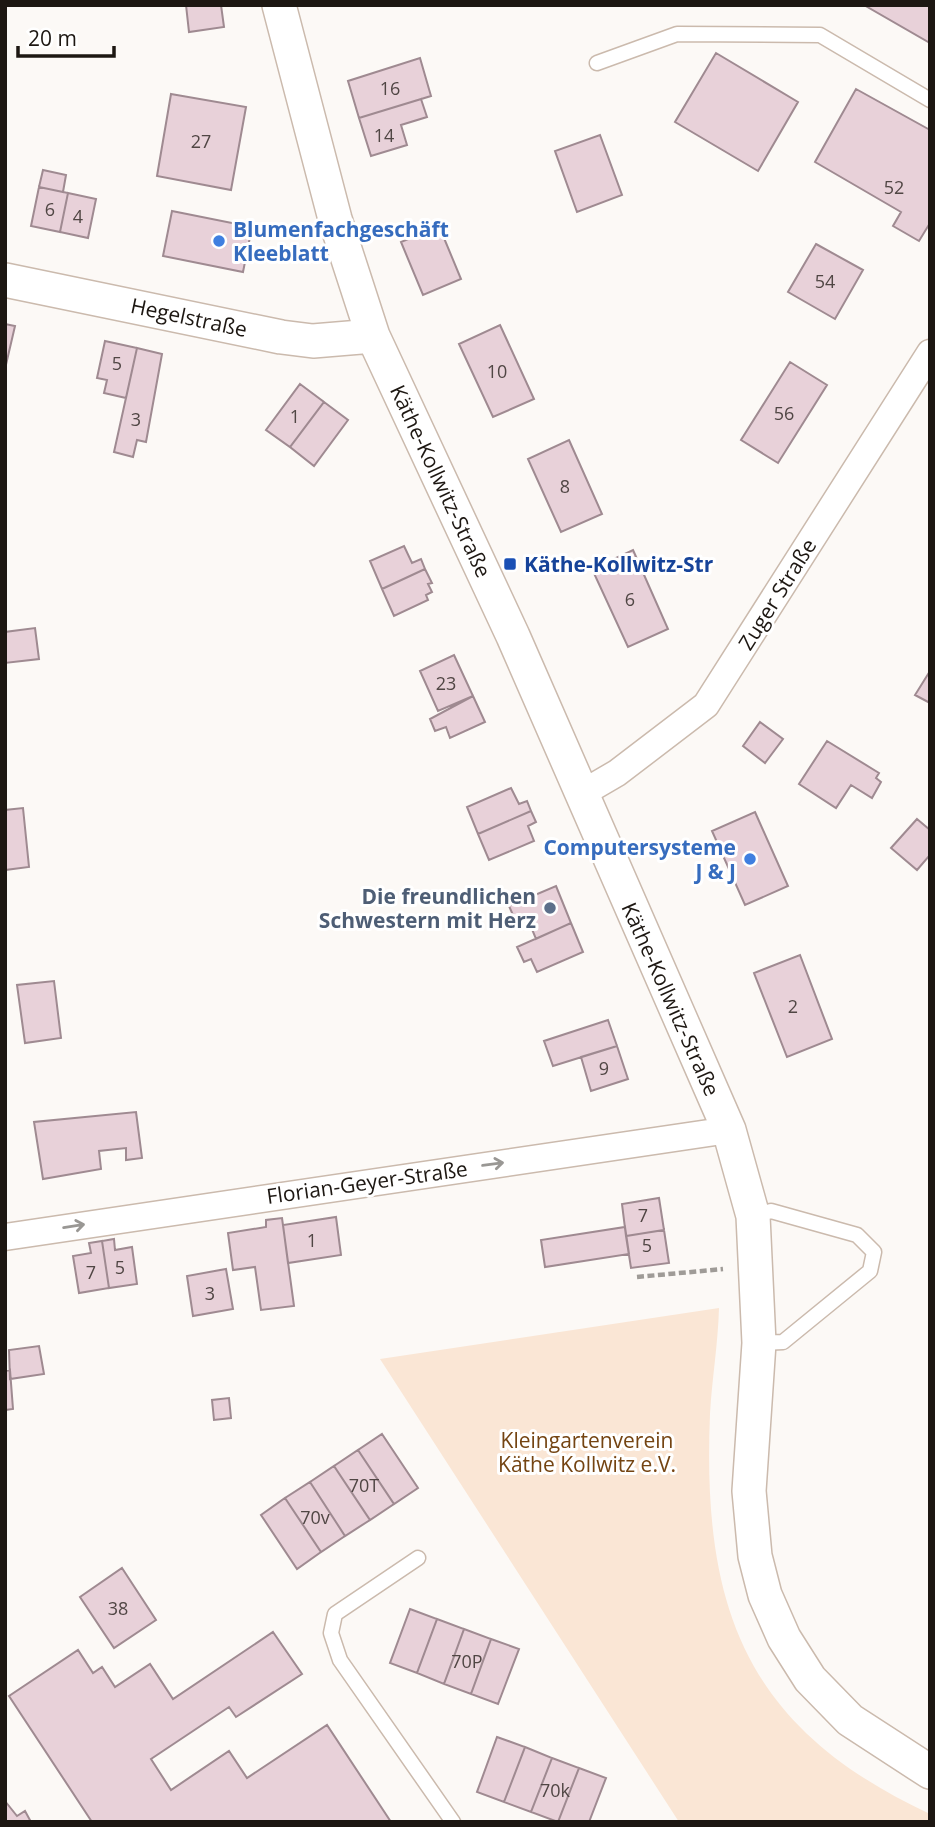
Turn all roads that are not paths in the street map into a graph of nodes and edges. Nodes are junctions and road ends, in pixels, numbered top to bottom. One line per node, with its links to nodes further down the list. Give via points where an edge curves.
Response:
1 (279, 5): 5 (street, Käthe-Kollwitz-Straße, via 335,219)
2 (597, 63): 3 (lane, via 677,34 820,36)
3 (930, 100)
4 (5, 280): 5 (street, Hegelstraße, via 281,337 313,341)
5 (373, 336): 7 (street, Käthe-Kollwitz-Straße, via 513,636)
6 (930, 353): 7 (street, Zuger Straße, via 706,705 617,774)
7 (580, 794): 8 (street, Käthe-Kollwitz-Straße)
8 (729, 1130): 9 (street, Käthe-Kollwitz-Straße); 10 (street, Florian-Geyer-Straße, one-way to 8)
9 (753, 1216): 11 (street, Käthe-Kollwitz-Straße); 11 (lane, via 771,1211 857,1235 874,1252 870,1271 783,1342)
10 (6, 1236)
11 (759, 1343): 13 (street, Käthe-Kollwitz-Straße, via 750,1491 755,1556 765,1595 784,1638 810,1679 850,1720)
12 (418, 1558): 14 (lane, via 335,1614 331,1633 340,1660)
13 (930, 1772)
14 (453, 1822)

